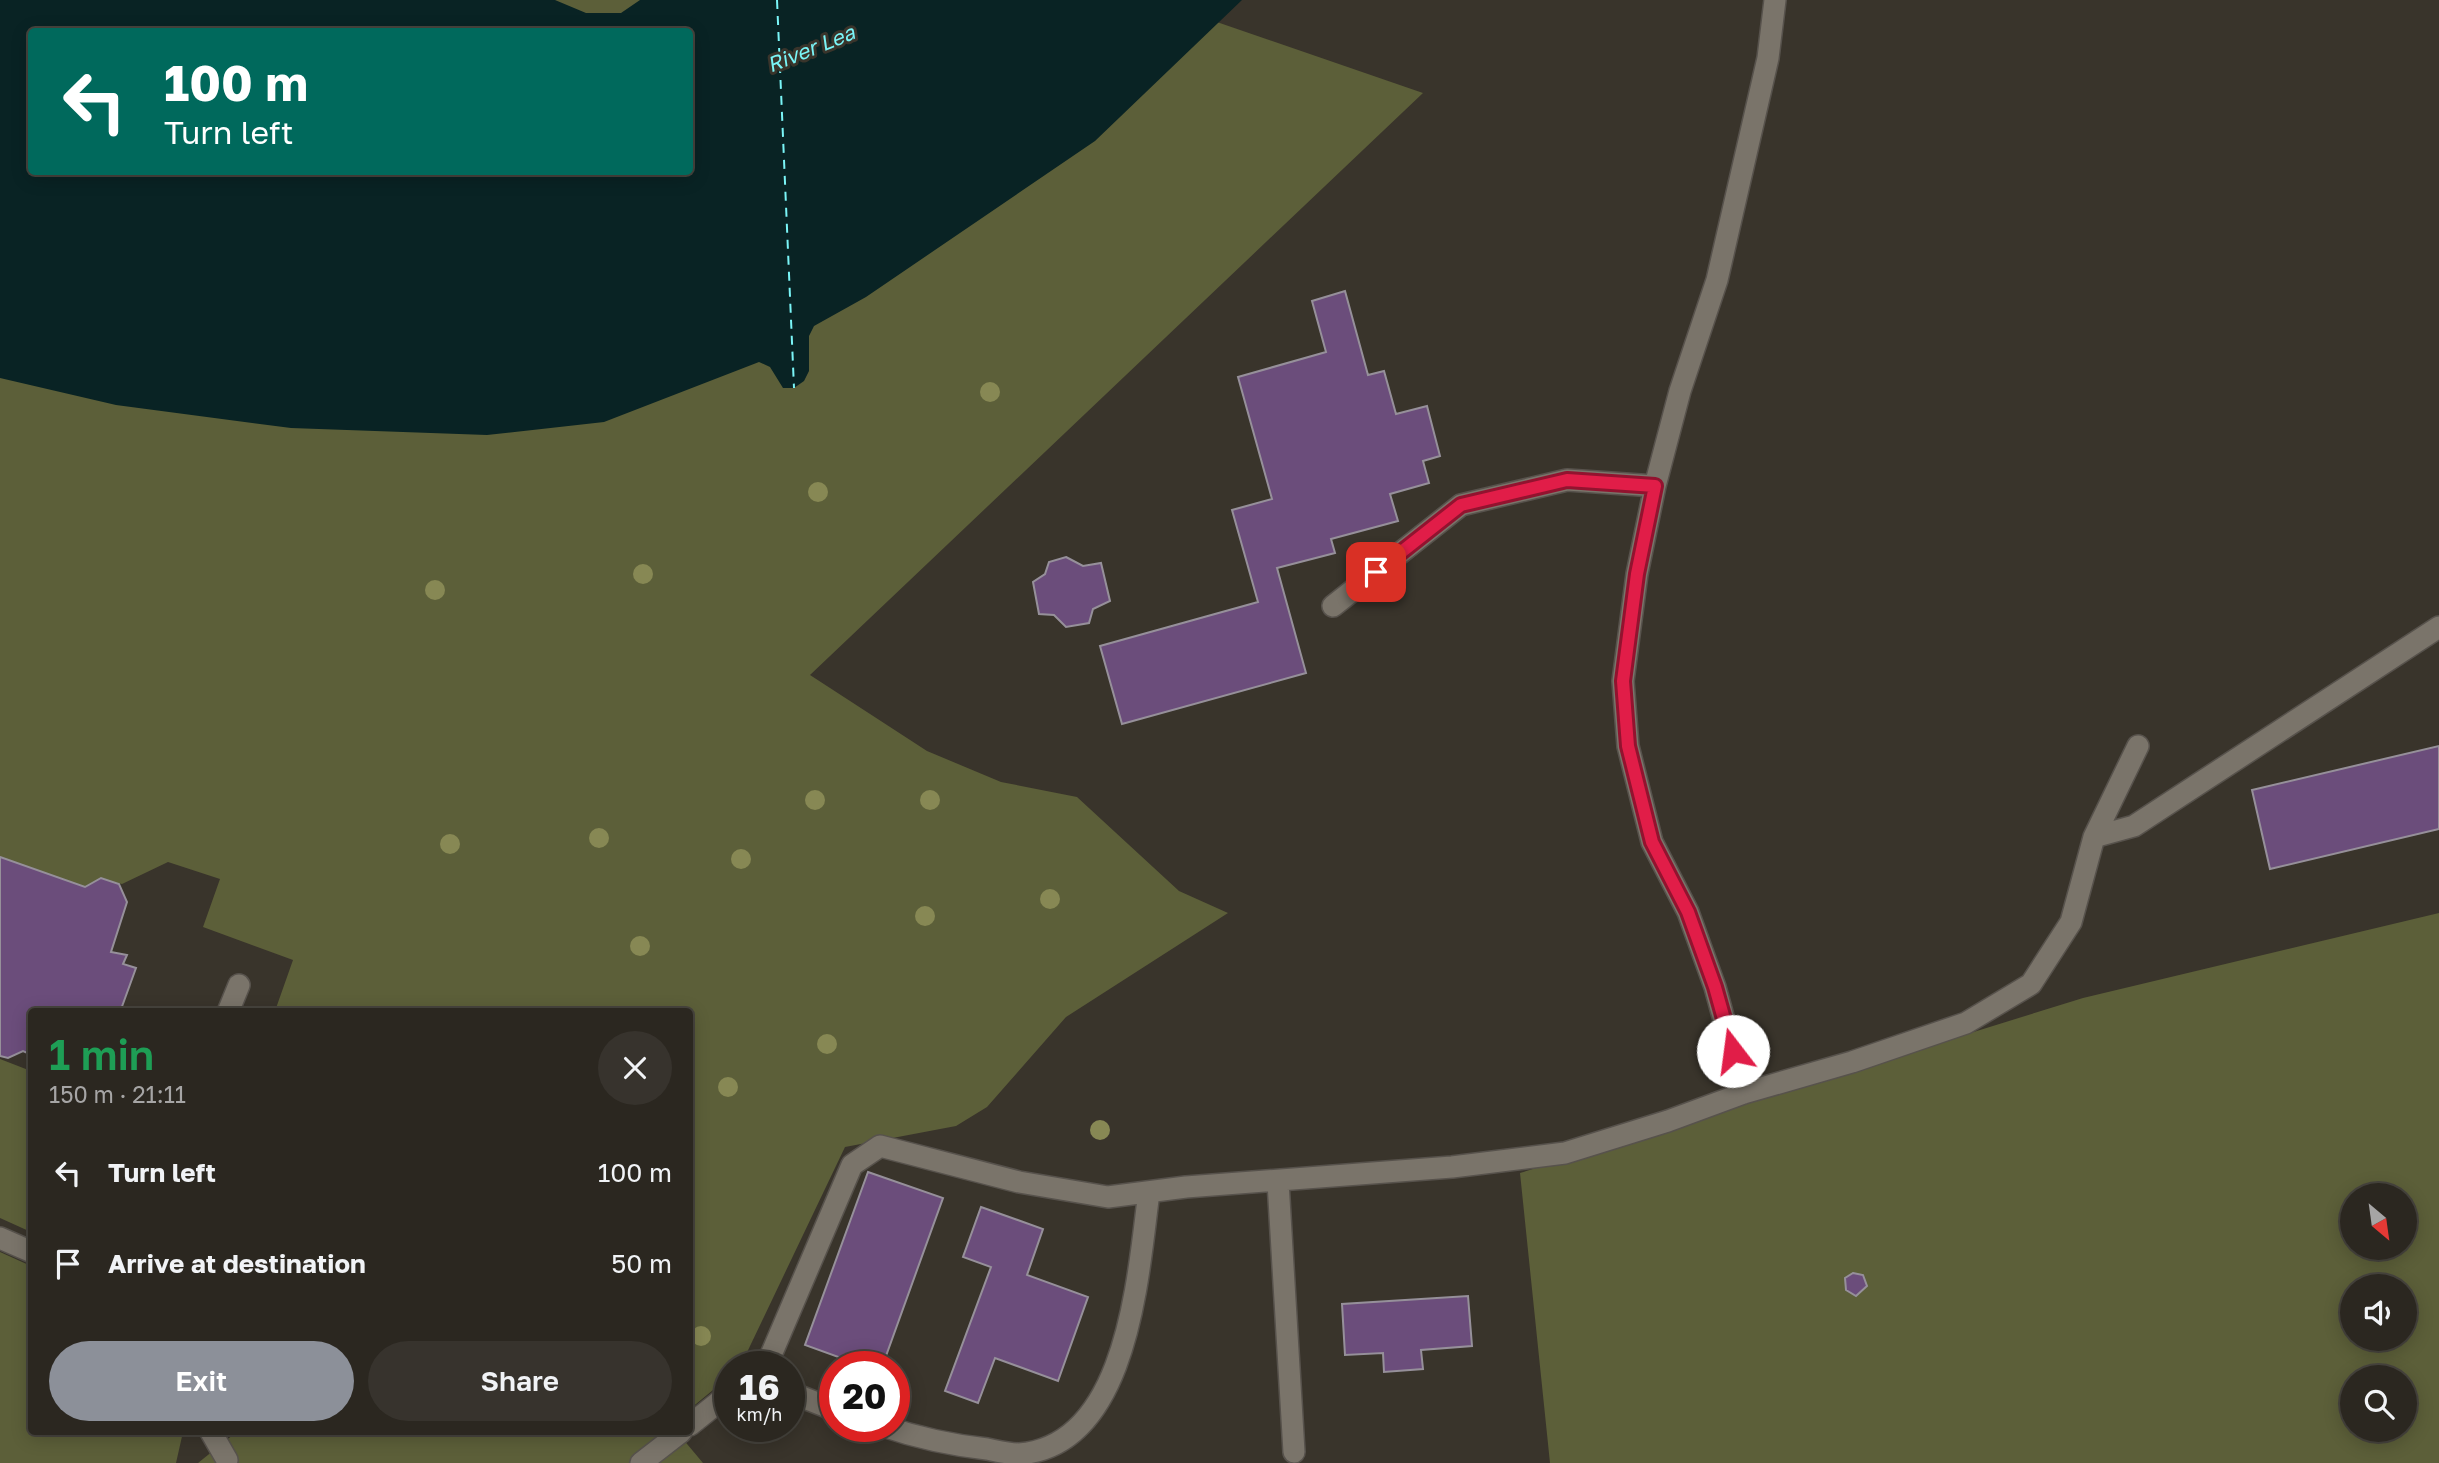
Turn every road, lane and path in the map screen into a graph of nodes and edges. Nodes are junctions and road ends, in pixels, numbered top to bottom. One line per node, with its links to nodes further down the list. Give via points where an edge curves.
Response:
1 (1775, 0): 2 (lane, via 1768,58 1717,280 1679,391)
2 (1655, 486): 3 (lane, via 1567,480 1461,505); 9 (lane, via 1637,574 1623,681 1628,746 1652,842 1688,912 1715,987)
3 (1333, 606)
4 (2439, 627): 6 (lane, via 2134,826)
5 (2138, 746): 6 (lane)
6 (2094, 837): 9 (lane, via 2071,922 2031,984 1966,1023)
7 (239, 985): 8 (lane)
8 (230, 1008)
9 (1744, 1093): 10 (lane, via 1565,1153)
10 (1278, 1182): 11 (lane); 20 (lane)
11 (1149, 1192): 14 (lane, via 1095,1195 880,1146 852,1165); 19 (lane, via 1123,1345 1101,1402 1063,1441 1020,1454)
12 (0, 1238): 13 (lane)
13 (28, 1250)
14 (773, 1351)
15 (714, 1406): 16 (lane)
16 (693, 1423)
17 (213, 1435): 21 (lane)
18 (677, 1435): 22 (lane)
19 (910, 1435)
20 (1294, 1452)
21 (227, 1462)
22 (641, 1463)

